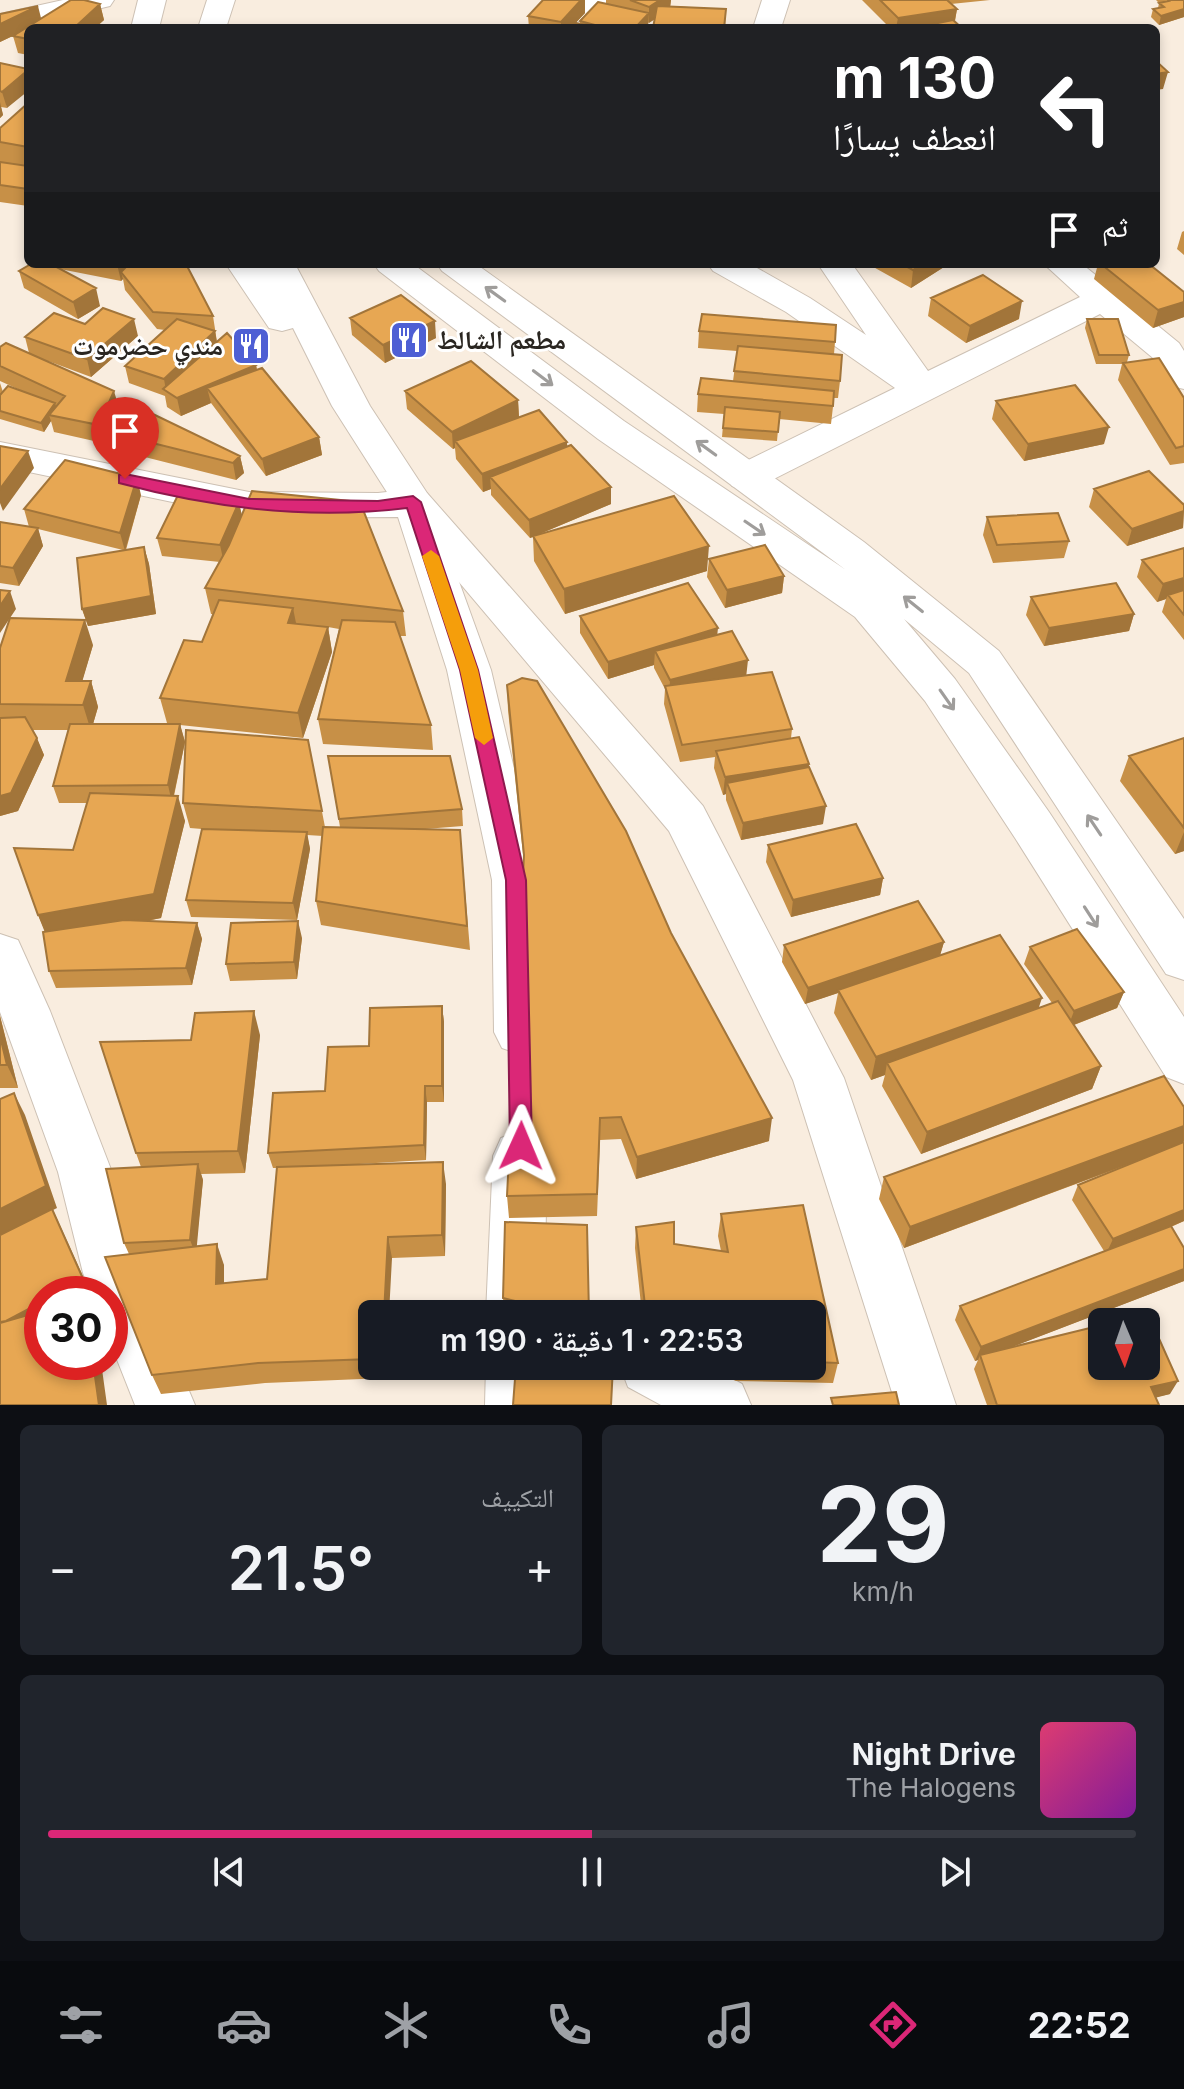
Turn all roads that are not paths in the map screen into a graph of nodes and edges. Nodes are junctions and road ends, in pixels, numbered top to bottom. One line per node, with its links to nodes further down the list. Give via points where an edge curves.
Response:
1 (152, 0): 8 (main road)
2 (221, 0): 9 (main road)
3 (597, 0): 10 (main road)
4 (776, 0): 11 (main road)
5 (96, 2): 6 (main road); 7 (main road)
6 (0, 23)
7 (53, 24)
8 (146, 24)
9 (213, 24)
10 (581, 24)
11 (768, 24)
12 (24, 39): 13 (main road)
13 (0, 50)
14 (246, 268): 25 (main road, via 310,360)
15 (280, 268): 25 (main road)
16 (396, 268): 31 (main road, one-way to 31, via 611,430 870,607 940,690)
17 (459, 268): 27 (main road, one-way to 17)
18 (732, 268): 24 (main road, via 798,305)
19 (838, 268): 24 (main road)
20 (1066, 268): 21 (main road)
21 (1105, 298): 22 (main road); 24 (main road)
22 (1171, 340): 23 (main road)
23 (1184, 378)
24 (922, 389): 27 (main road)
25 (351, 406): 28 (main road)
26 (0, 454): 28 (main road, via 249,505)
27 (746, 477): 30 (main road, one-way to 27, via 984,662 850,552)
28 (413, 502): 32 (main road, via 469,670 516,880); 40 (main road, via 687,819 818,1078)
29 (0, 955): 37 (main road, via 80,1157 111,1273)
30 (1184, 959)
31 (1184, 1061)
32 (521, 1071)
33 (522, 1118): 34 (main road)
34 (516, 1300)
35 (515, 1380): 38 (main road)
36 (675, 1380): 39 (main road)
37 (165, 1405)
38 (515, 1405)
39 (721, 1405)
40 (926, 1405)

